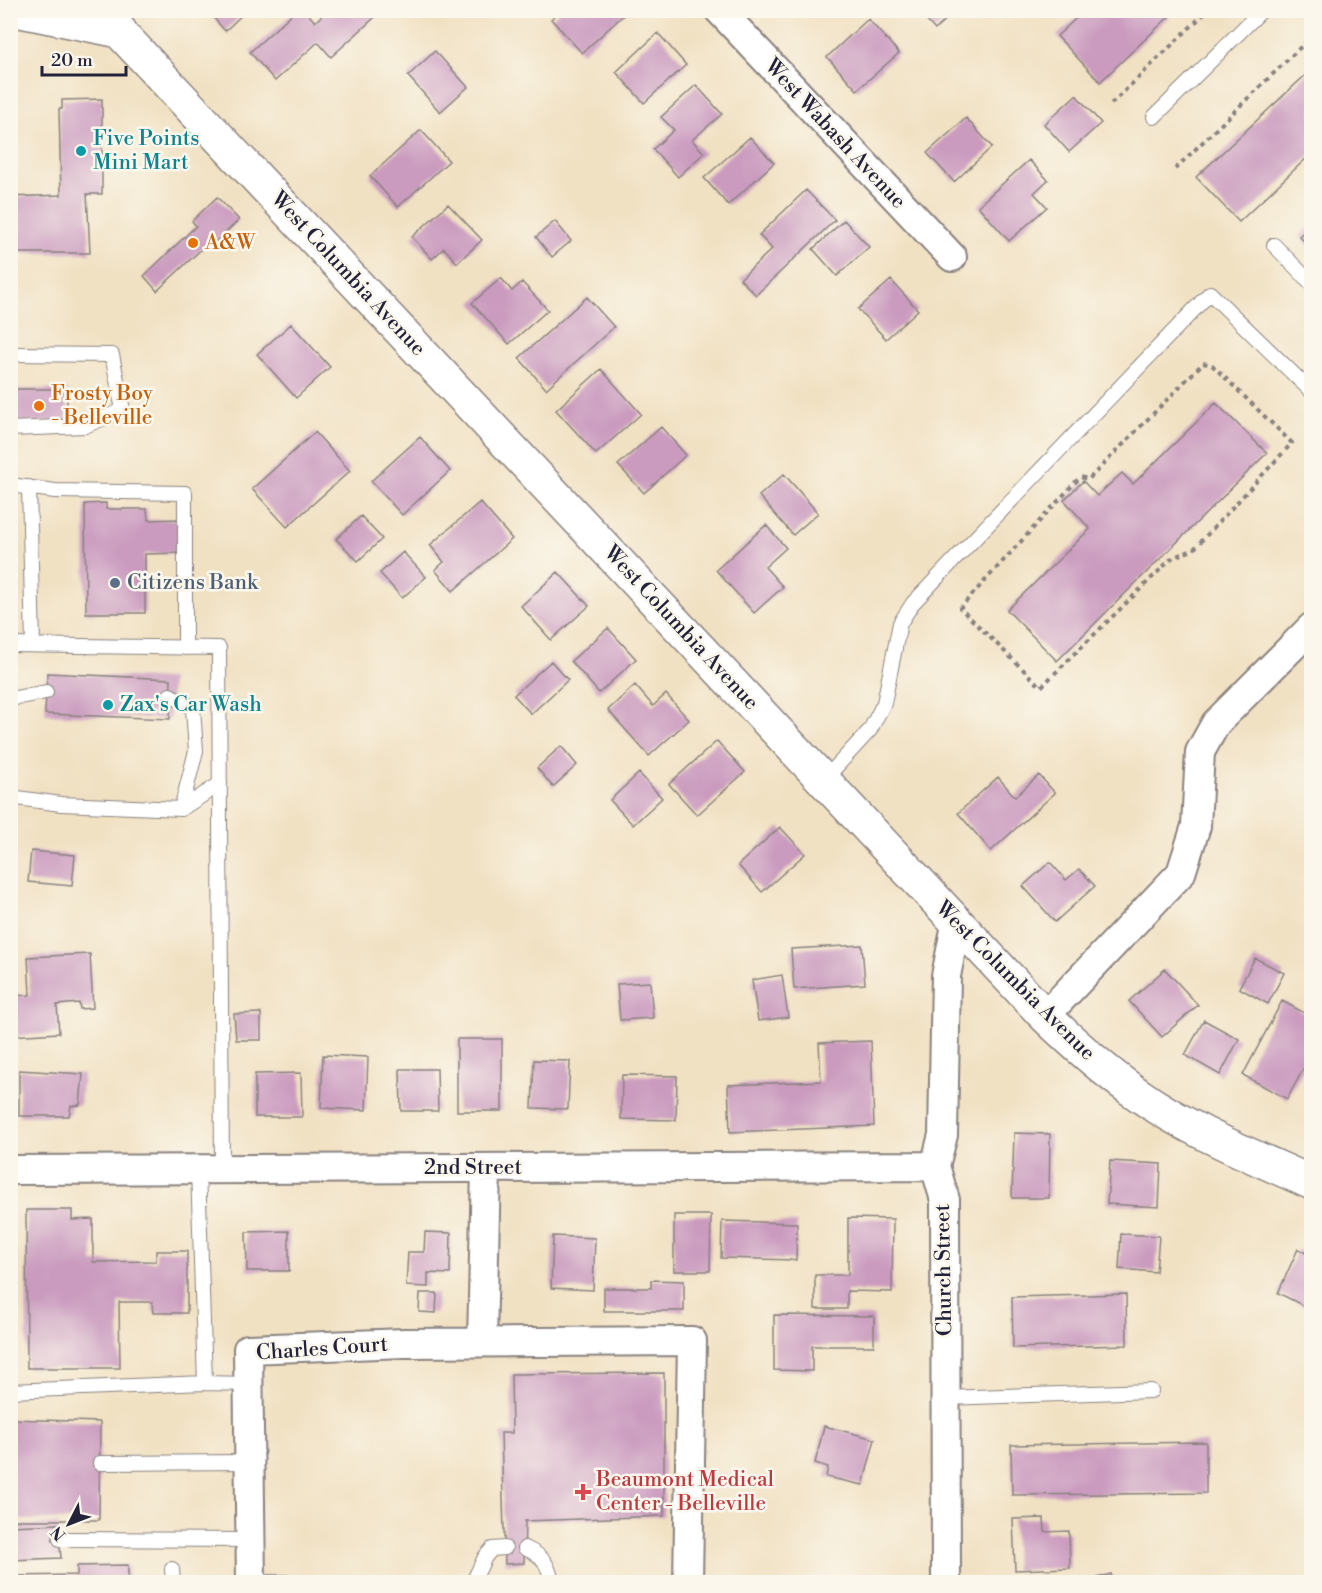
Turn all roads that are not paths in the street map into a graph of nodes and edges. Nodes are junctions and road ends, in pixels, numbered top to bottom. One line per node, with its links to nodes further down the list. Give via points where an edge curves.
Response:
1 (16, 10): 4 (main road)
2 (719, 10): 7 (street, West Wabash Avenue)
3 (1262, 10): 5 (lane)
4 (108, 17): 21 (main road, West Columbia Avenue)
5 (1154, 117)
6 (1274, 245): 8 (lane)
7 (952, 257)
8 (1311, 284)
9 (10, 354): 11 (lane, via 112,355 123,410 85,426)
10 (1311, 392): 21 (lane, via 1210,293 913,603 900,623 884,703 870,730)
11 (10, 429)
12 (10, 485): 13 (lane)
13 (29, 487): 16 (lane); 17 (lane, via 185,493)
14 (1311, 627): 26 (street, via 1208,734 1200,752 1194,840 1182,873)
15 (10, 645): 16 (lane)
16 (33, 645): 17 (lane)
17 (185, 648): 22 (lane, via 219,648)
18 (46, 692): 20 (lane)
19 (170, 695): 24 (lane, via 193,708 196,751)
20 (10, 699)
21 (824, 780): 25 (main road, West Columbia Avenue)
22 (220, 784): 24 (lane); 29 (lane)
23 (10, 797): 24 (lane, via 61,804)
24 (181, 808)
25 (956, 925): 26 (main road, West Columbia Avenue); 27 (street, via 946,976 943,1135)
26 (1045, 1017): 31 (main road, West Columbia Avenue, via 1082,1052 1137,1094 1211,1136)
27 (935, 1166): 28 (street, 2nd Street); 37 (street, Church Street, via 945,1200)
28 (486, 1168): 29 (street, 2nd Street); 32 (street)
29 (210, 1169): 30 (street, 2nd Street); 33 (lane)
30 (10, 1170)
31 (1311, 1183)
32 (482, 1342): 34 (street, Charles Court, via 248,1349); 48 (street, Charles Court, via 692,1341)
33 (205, 1383): 34 (lane); 35 (lane)
34 (248, 1384): 38 (street, Charles Court)
35 (10, 1391)
36 (1151, 1391): 37 (lane)
37 (945, 1398): 49 (street, Church Street)
38 (249, 1462): 39 (lane); 41 (street, Charles Court)
39 (100, 1463)
40 (60, 1539): 41 (lane)
41 (250, 1540): 44 (street, Charles Court)
42 (505, 1548): 46 (lane, via 492,1549)
43 (525, 1548): 47 (lane, via 549,1565)
44 (251, 1582): 45 (lane)
45 (286, 1582)
46 (473, 1582)
47 (552, 1582)
48 (688, 1582)
49 (945, 1582)

